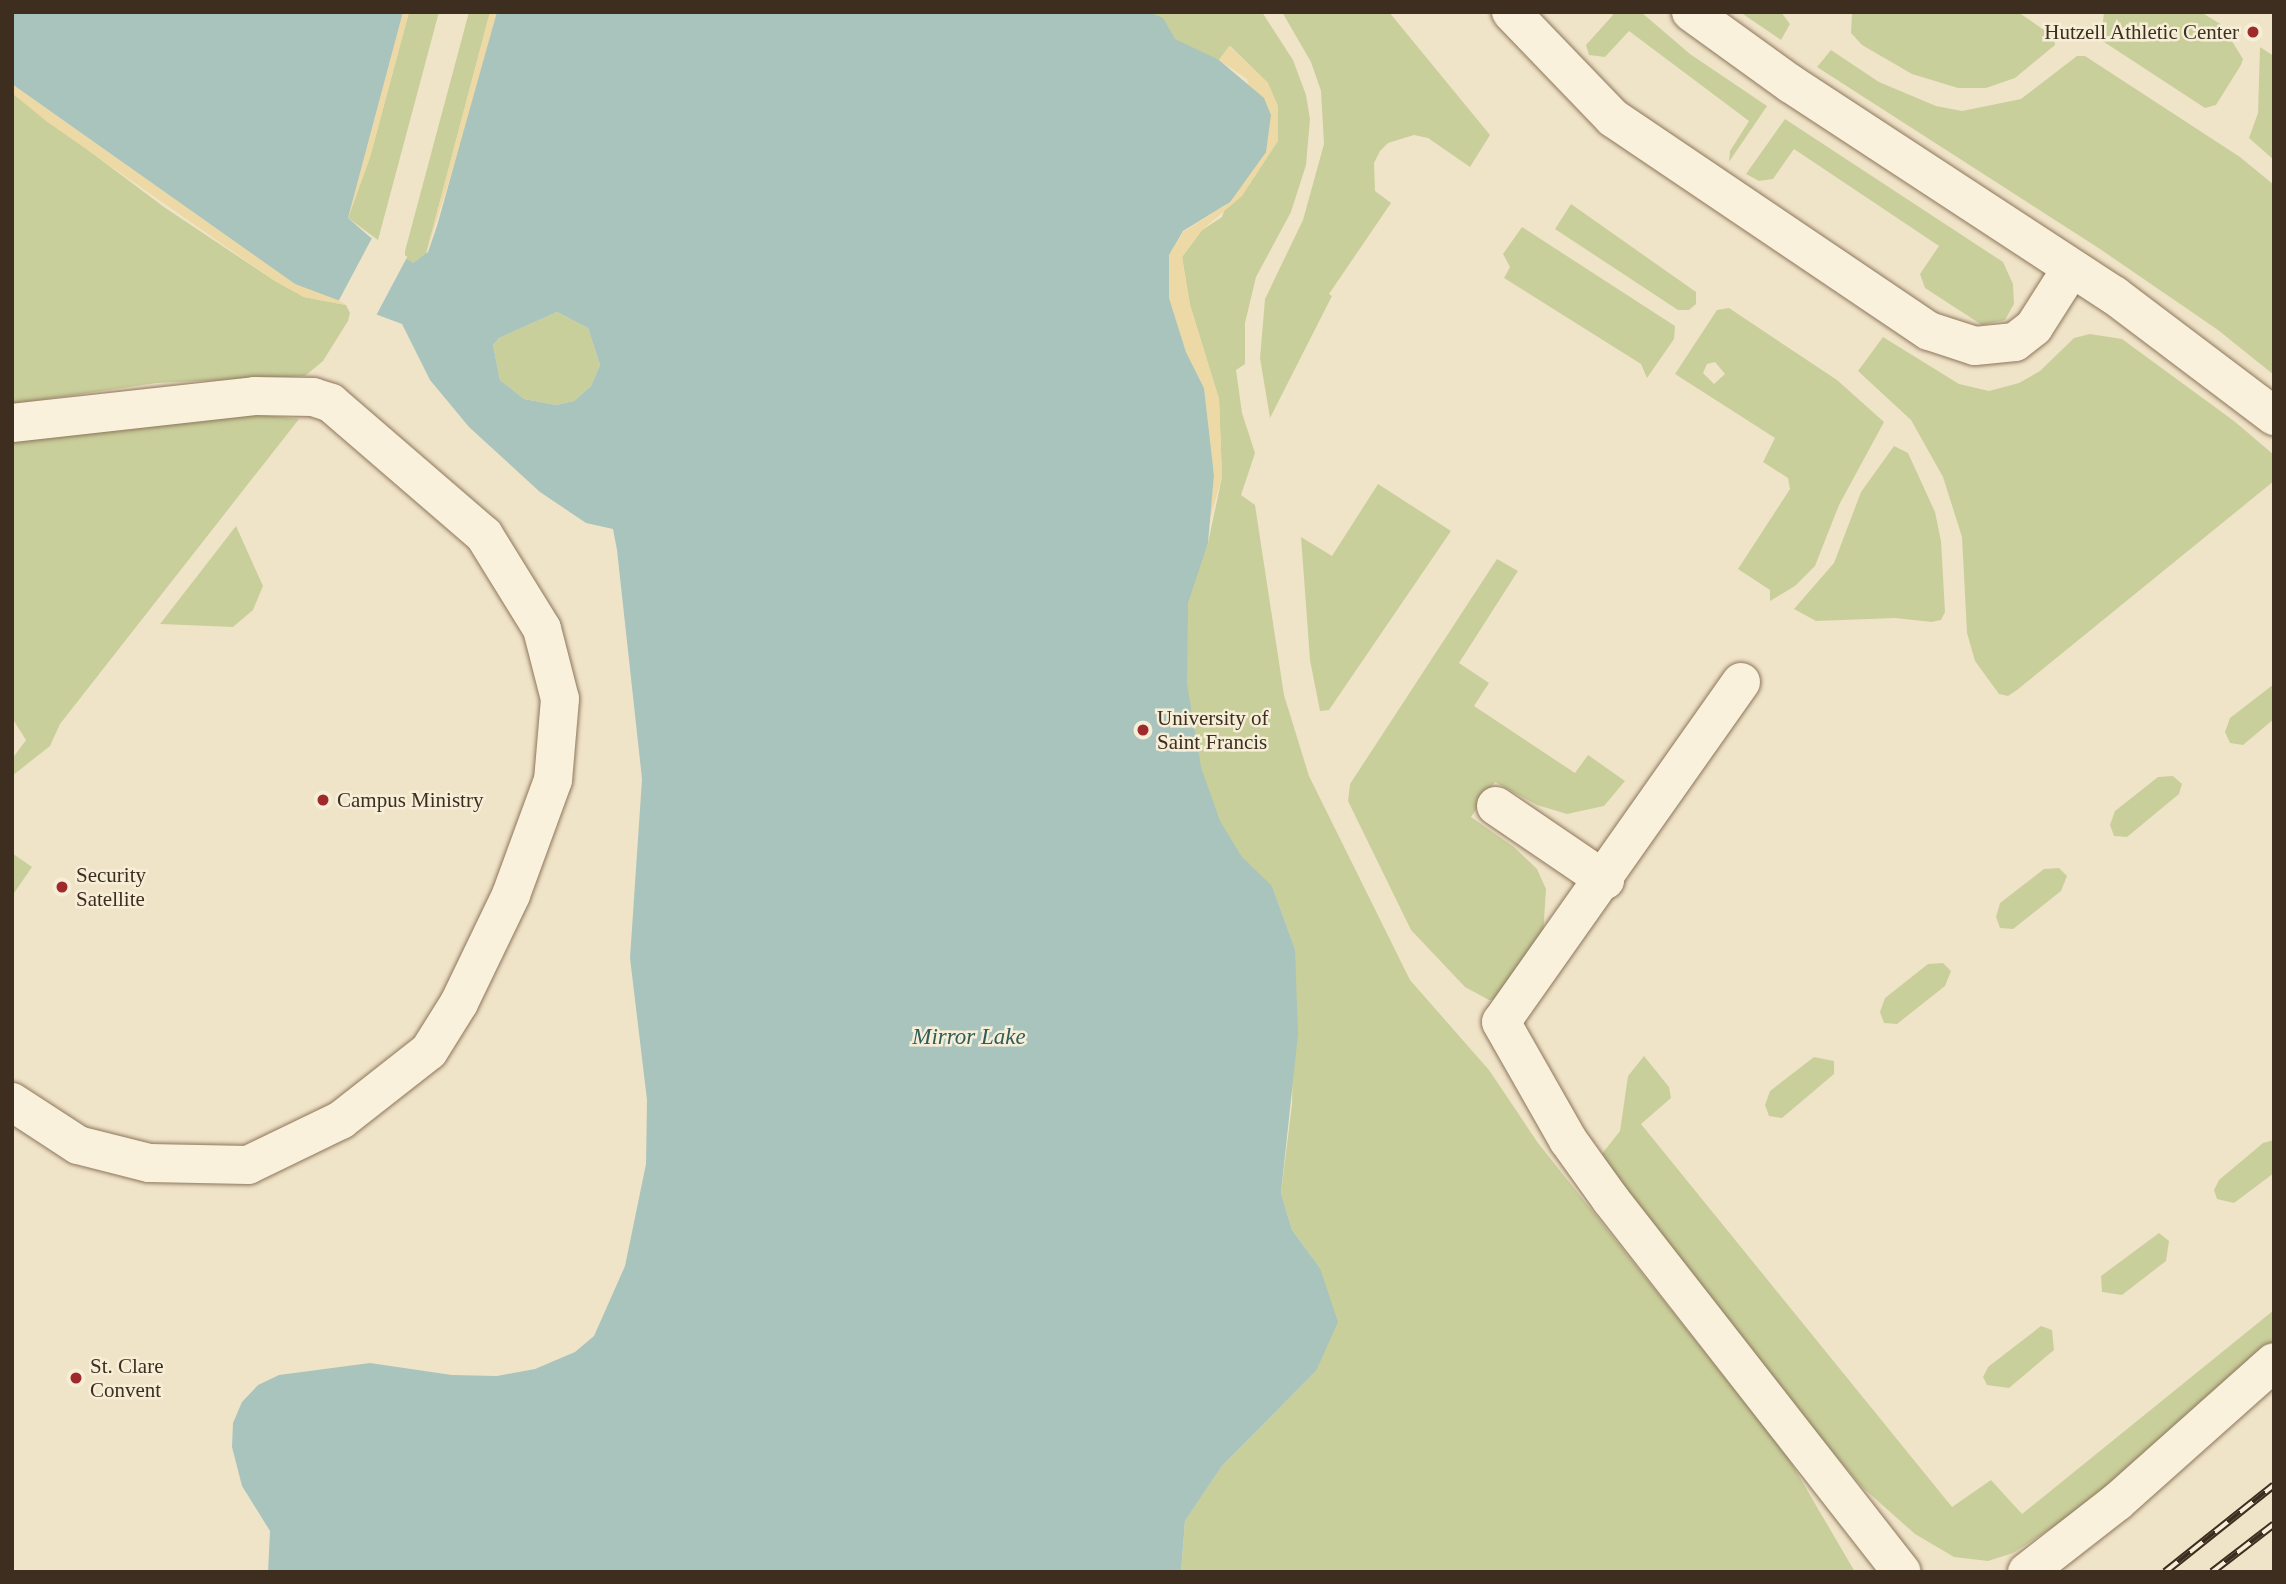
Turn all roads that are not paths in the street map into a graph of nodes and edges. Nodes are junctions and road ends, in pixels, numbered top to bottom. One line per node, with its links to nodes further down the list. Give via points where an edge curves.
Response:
1 (1511, 12): 3 (lane, via 1613,117 1929,331 1975,346 2015,342 2034,327)
2 (1690, 12): 3 (lane, via 1791,85)
3 (2071, 269): 4 (lane, via 2213,367)
4 (2274, 416)
5 (12, 424): 9 (lane, via 255,396 313,397 331,403 484,536 542,629 560,699 553,780 511,895 459,1003 429,1051 341,1120 248,1165 149,1163 78,1145)
6 (1741, 682): 8 (lane)
7 (1496, 806): 8 (lane)
8 (1605, 880): 11 (lane, via 1501,1022 1568,1140 1611,1200)
9 (12, 1102)
10 (2274, 1362): 12 (lane, via 2117,1502)
11 (1902, 1572)
12 (2027, 1572)

